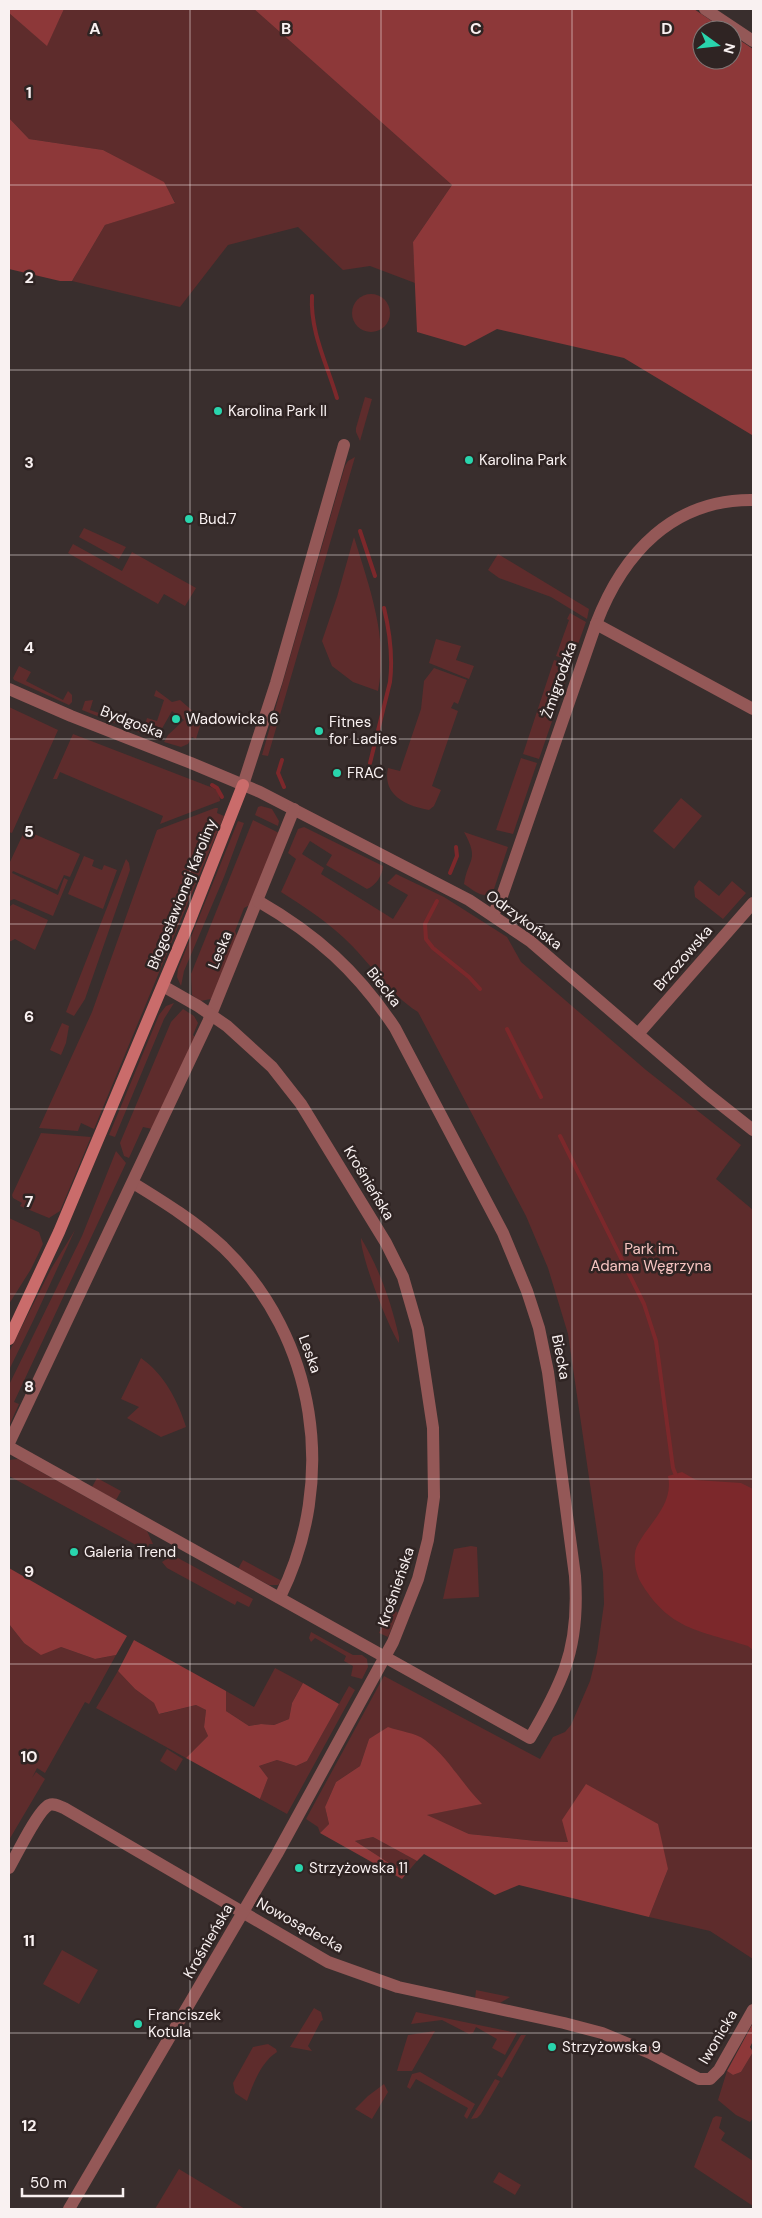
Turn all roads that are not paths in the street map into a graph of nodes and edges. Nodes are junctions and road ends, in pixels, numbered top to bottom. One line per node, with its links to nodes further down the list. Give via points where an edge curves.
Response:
1 (704, 9): 2 (street)
2 (753, 42)
3 (344, 445): 8 (street, Błogosławionej Karoliny, via 276,683)
4 (753, 500): 5 (street, Żmigrodzka, via 699,509 661,530 623,568)
5 (596, 624): 7 (street); 12 (street, Żmigrodzka)
6 (9, 688): 8 (street, Bydgoska)
7 (753, 709)
8 (243, 785): 9 (street, Odrzykońska); 13 (street, Błogosławionej Karoliny)
9 (294, 809): 10 (street, Leska); 12 (street, Odrzykońska)
10 (258, 900): 14 (street, Leska); 22 (street, Biecka, via 295,922 330,950 375,998 395,1028 520,1271 548,1372 576,1598 565,1667 530,1738)
11 (753, 903): 15 (street, Brzozowska)
12 (493, 915): 15 (street, Odrzykońska, via 530,941)
13 (163, 986): 14 (street, Krośnieńska); 18 (street, Błogosławionej Karoliny, via 59,1232)
14 (211, 1015): 17 (street, Leska); 22 (street, Krośnieńska, via 272,1067 301,1104 386,1243 412,1303 433,1428 434,1497 418,1580)
15 (638, 1034): 16 (street, Odrzykońska)
16 (753, 1130)
17 (133, 1183): 19 (street, Leska); 21 (street, Leska, via 197,1225 241,1266 270,1306 296,1360 310,1410 313,1475 305,1529)
18 (9, 1339)
19 (9, 1443)
20 (9, 1447): 21 (street)
21 (280, 1597): 22 (street)
22 (386, 1657): 24 (street, Krośnieńska)
23 (9, 1868): 24 (street, Nowosądecka, via 40,1814 55,1804)
24 (243, 1912): 26 (street, Nowosądecka, via 328,1962 367,1977 414,1991 596,2032 650,2053 700,2079); 27 (street, Krośnieńska)
25 (753, 2010): 26 (street, Iwonicka, via 719,2070)
26 (710, 2079)
27 (69, 2209)

